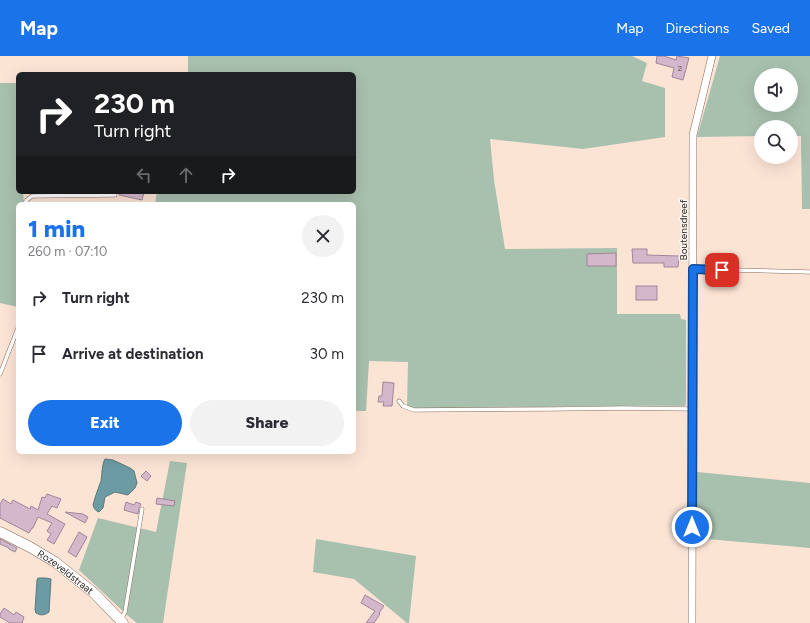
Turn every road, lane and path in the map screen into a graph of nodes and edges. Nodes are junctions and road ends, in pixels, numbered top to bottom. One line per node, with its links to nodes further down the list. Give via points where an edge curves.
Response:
1 (712, 56): 4 (street, Boutensdreef, via 693,135)
2 (115, 195): 3 (lane, via 32,196)
3 (26, 202)
4 (693, 269): 5 (lane); 9 (street, Boutensdreef)
5 (810, 272)
6 (16, 333): 7 (lane)
7 (0, 374)
8 (399, 401): 9 (lane, via 403,406 414,410)
9 (692, 408): 13 (street, Boutensdreef)
10 (142, 509): 12 (lane)
11 (0, 532): 12 (street, Rozeveldstraat, via 54,562 94,593)
12 (122, 622)
13 (692, 623)

